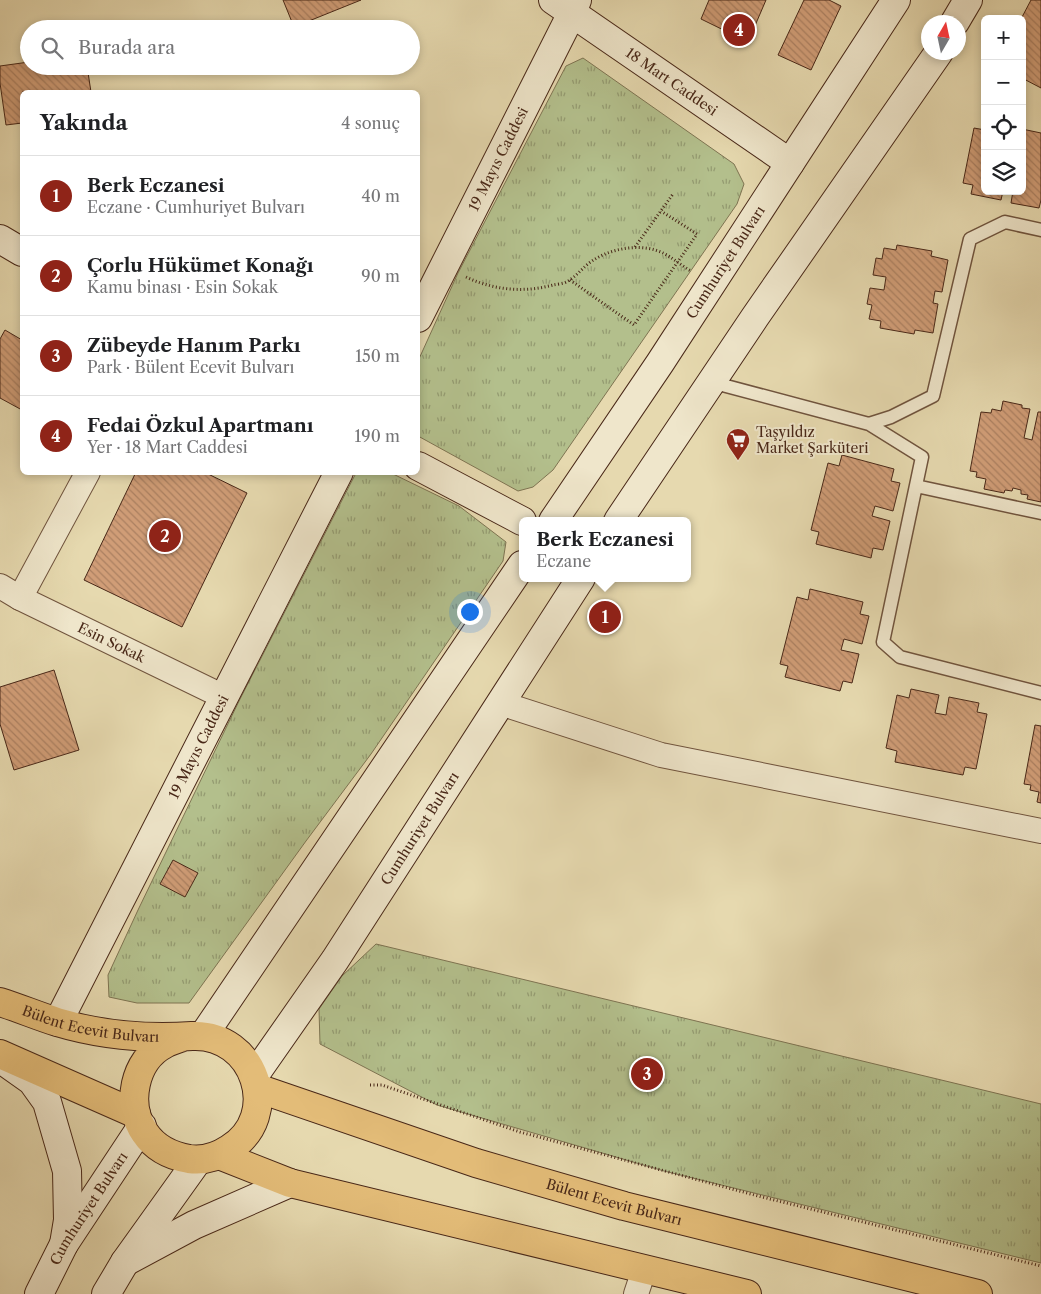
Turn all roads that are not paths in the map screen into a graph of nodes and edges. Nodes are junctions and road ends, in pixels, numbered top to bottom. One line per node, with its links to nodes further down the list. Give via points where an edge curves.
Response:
1 (896, 0): 6 (main road, Cumhuriyet Bulvarı)
2 (968, 0): 4 (main road)
3 (567, 4): 6 (main road, 18 Mart Caddesi); 10 (main road, 19 Mayıs Caddesi)
4 (959, 15)
5 (933, 60): 11 (main road)
6 (790, 163): 18 (main road, Cumhuriyet Bulvarı)
7 (1041, 230): 12 (lane, via 1005,222 970,239 933,396 891,417)
8 (0, 239): 9 (main road)
9 (20, 251)
10 (420, 314)
11 (711, 382): 12 (lane); 19 (main road)
12 (868, 424): 16 (lane, via 922,457)
13 (420, 467): 20 (main road)
14 (86, 475): 24 (street)
15 (337, 475): 26 (main road, 19 Mayıs Caddesi)
16 (916, 486): 17 (lane); 25 (lane, via 883,642 900,657)
17 (1041, 513)
18 (555, 517)
19 (621, 517)
20 (519, 519)
21 (519, 569): 31 (main road)
22 (578, 582): 27 (main road, Cumhuriyet Bulvarı)
23 (0, 586): 24 (street, Esin Sokak)
24 (20, 598): 26 (street, Esin Sokak)
25 (1041, 693)
26 (224, 697): 30 (main road, 19 Mayıs Caddesi)
27 (500, 703): 28 (street, via 662,754); 34 (main road, Cumhuriyet Bulvarı)
28 (1041, 831)
29 (0, 1002): 30 (main road, Bülent Ecevit Bulvarı)
30 (58, 1022): 31 (main road, Bülent Ecevit Bulvarı, via 140,1037)
31 (193, 1036): 34 (main road, via 219,1040 234,1048 246,1061); 35 (main road, via 164,1044 148,1058 138,1074 134,1094)
32 (0, 1054): 35 (main road)
33 (0, 1058): 38 (main road, via 32,1081 47,1102 67,1171 68,1220)
34 (256, 1082): 36 (main road, via 257,1108 250,1128 236,1144); 44 (main road, Bülent Ecevit Bulvarı, via 476,1163 624,1206)
35 (139, 1120): 36 (main road, via 145,1133 159,1148 178,1157); 38 (main road, Cumhuriyet Bulvarı)
36 (208, 1158): 37 (main road); 39 (main road)
37 (290, 1183): 39 (main road, via 194,1225); 40 (main road)
38 (64, 1244): 41 (main road, Cumhuriyet Bulvarı)
39 (124, 1262): 42 (main road)
40 (640, 1282): 43 (main road)
41 (39, 1294)
42 (106, 1294)
43 (747, 1294)
44 (978, 1294)

